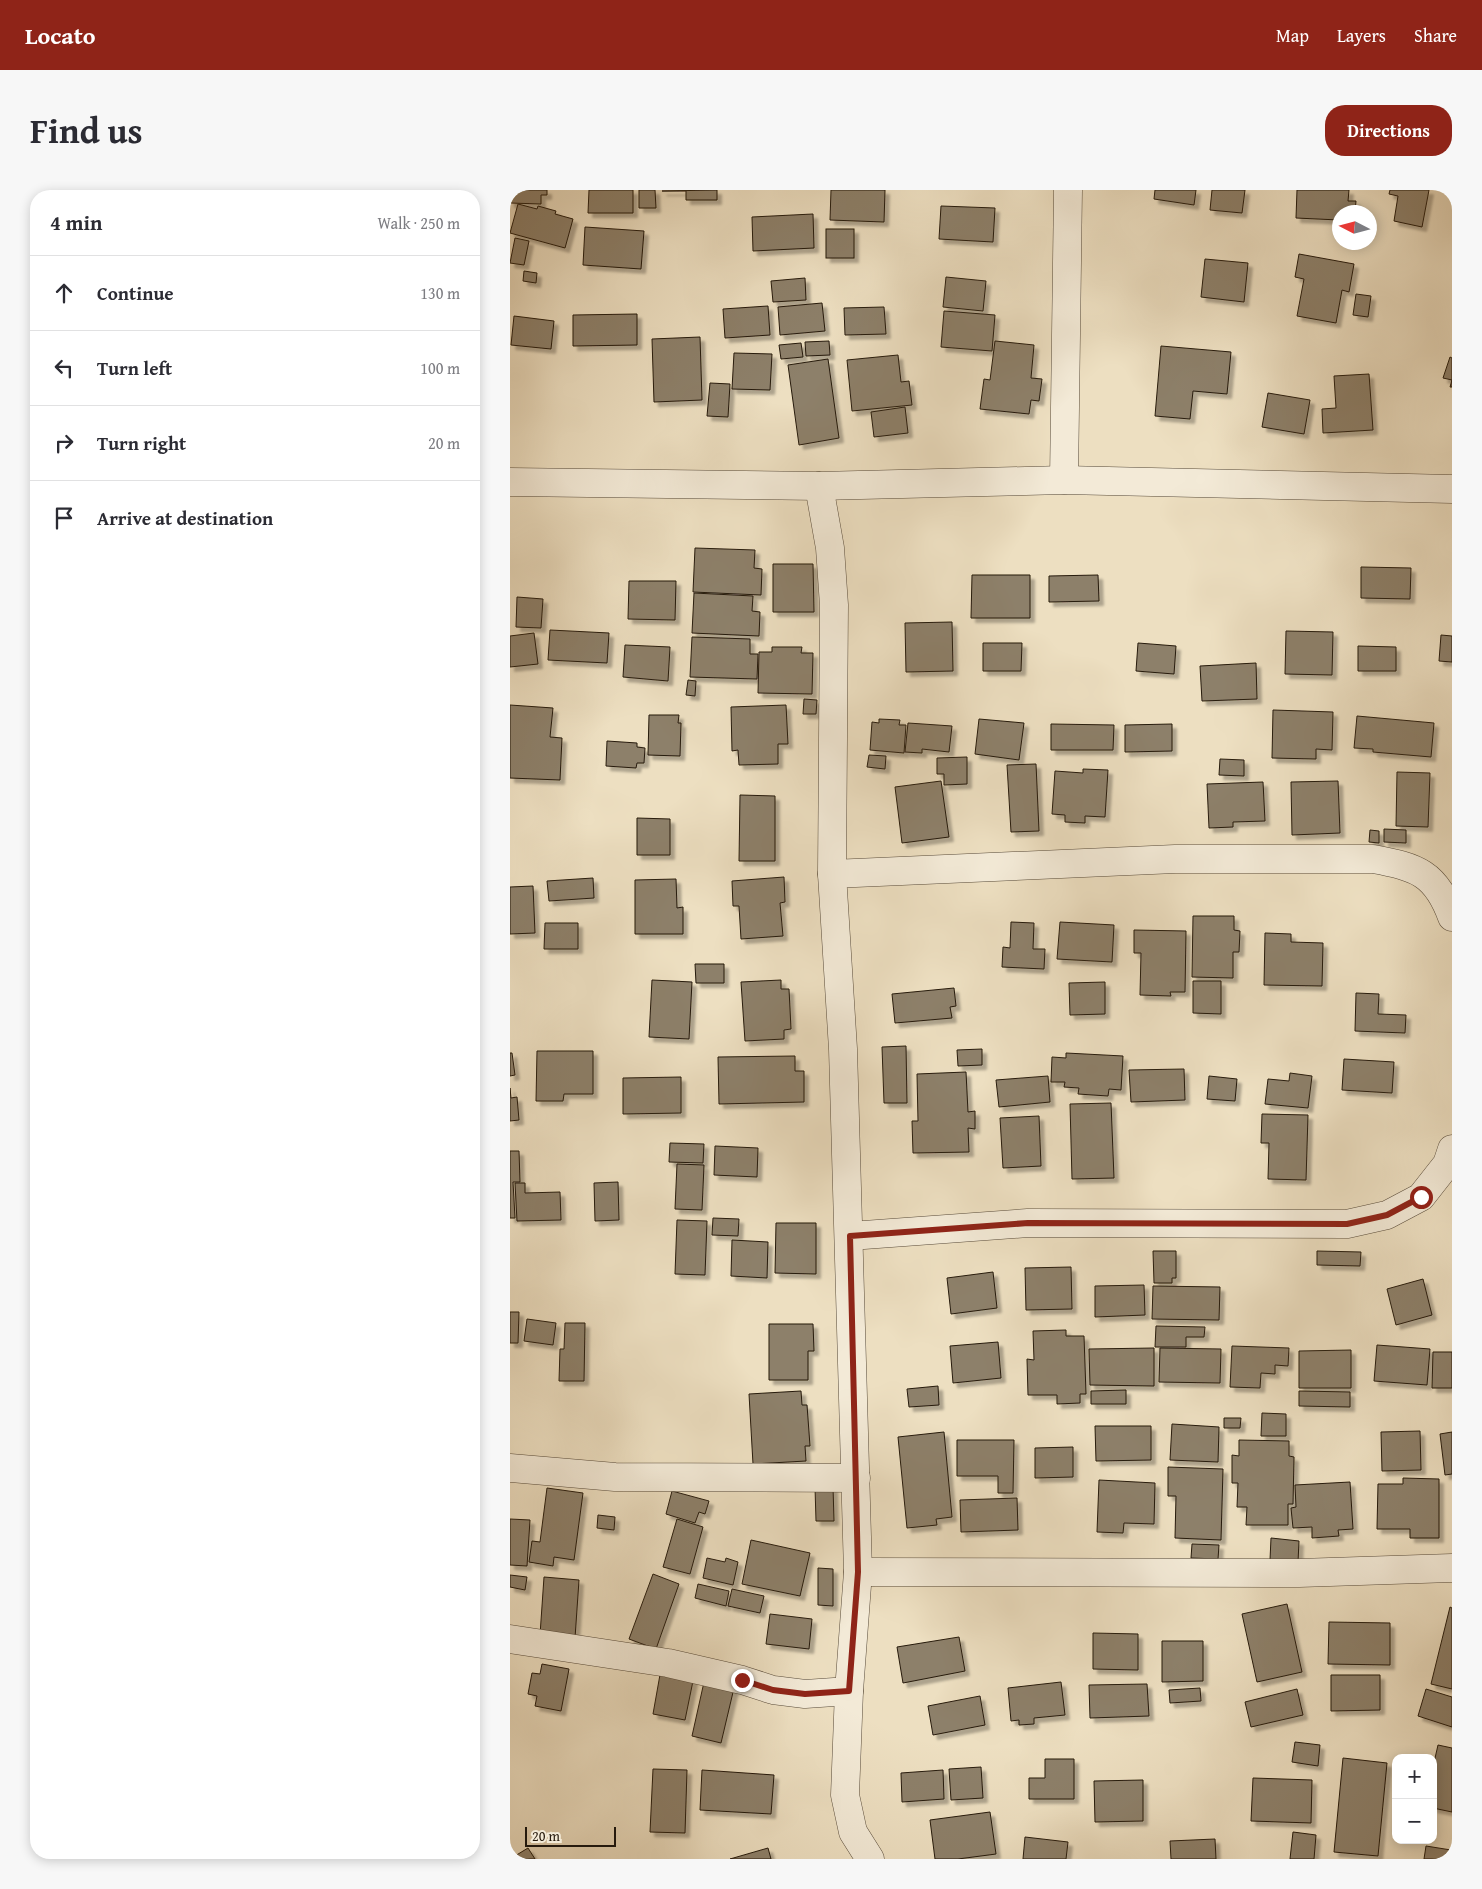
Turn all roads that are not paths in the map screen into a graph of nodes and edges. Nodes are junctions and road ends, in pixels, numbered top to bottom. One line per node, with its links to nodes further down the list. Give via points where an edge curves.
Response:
1 (1068, 190): 2 (street)
2 (1064, 480): 4 (street); 5 (street)
3 (510, 482): 4 (street)
4 (819, 486): 6 (street, via 830,548 834,605)
5 (1452, 489)
6 (832, 874): 7 (street, via 1175,859 1373,859 1400,864 1428,876 1445,899); 9 (street)
7 (1452, 918)
8 (1452, 1149): 9 (street, via 1447,1164 1421,1197 1387,1215 1347,1224 1028,1223)
9 (850, 1236): 11 (street)
10 (510, 1468): 11 (street, via 615,1476)
11 (856, 1478): 13 (street)
12 (1452, 1568): 13 (street, via 1299,1573)
13 (858, 1572): 15 (street)
14 (510, 1639): 15 (street, via 668,1663 773,1690 805,1694)
15 (849, 1691): 16 (street, via 845,1795 853,1832)
16 (870, 1859)

